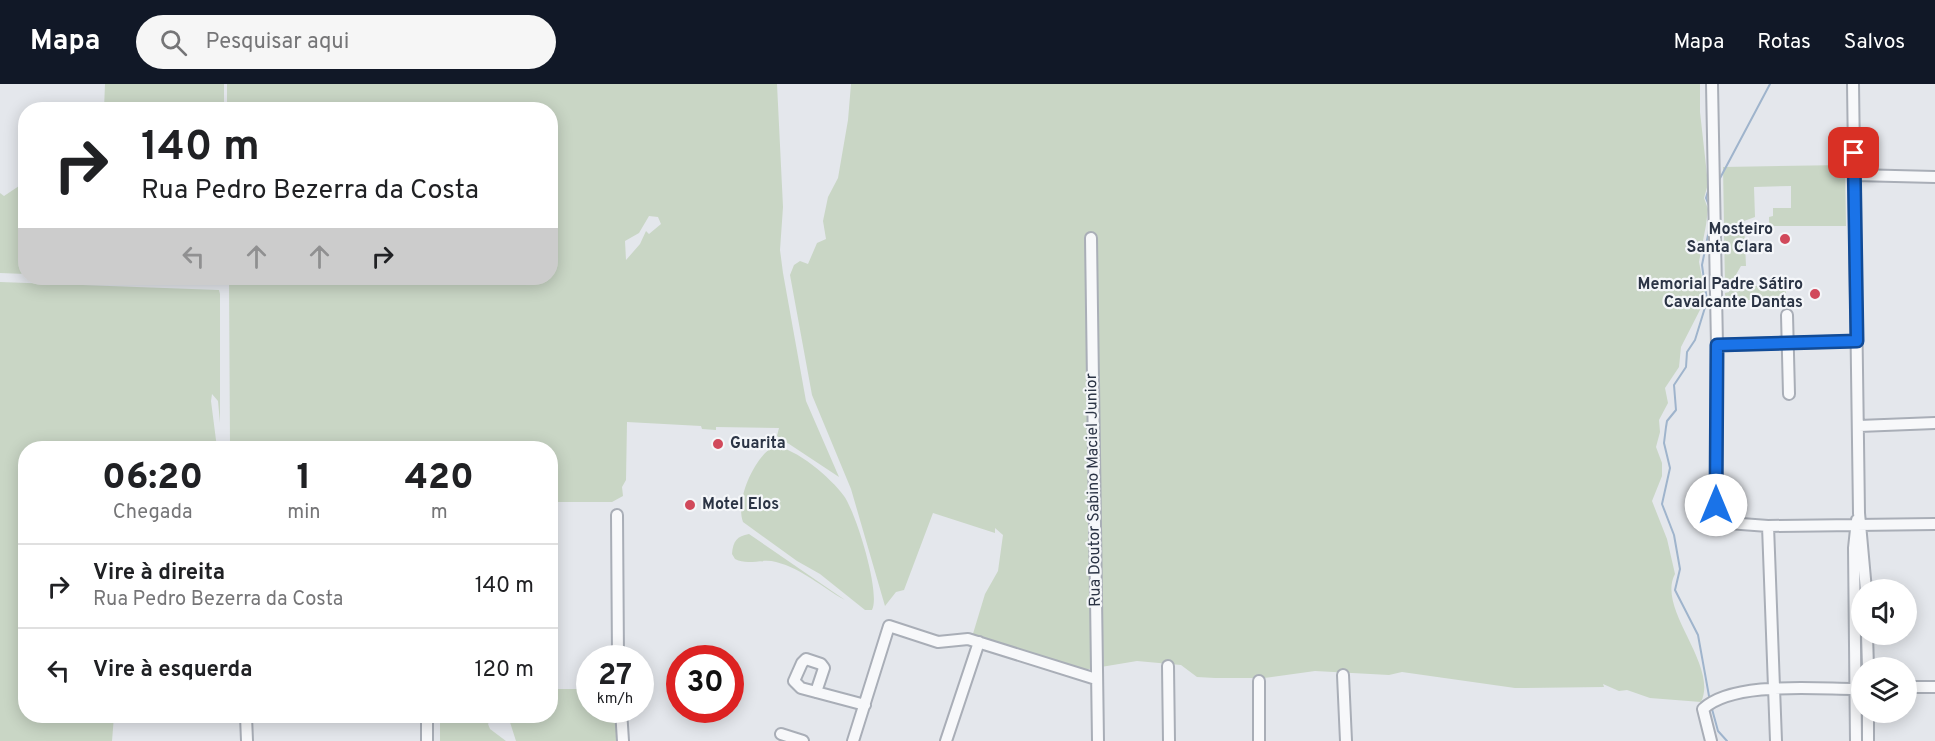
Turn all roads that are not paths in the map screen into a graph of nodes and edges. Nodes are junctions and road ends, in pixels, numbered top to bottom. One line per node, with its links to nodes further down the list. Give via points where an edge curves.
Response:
1 (1712, 84): 9 (street)
2 (1853, 84): 3 (street)
3 (1855, 175): 4 (street); 7 (street)
4 (1935, 177)
5 (1091, 238): 23 (street, Rua Doutor Sabino Maciel Junior)
6 (1786, 315): 8 (street)
7 (1857, 341): 8 (street); 12 (street)
8 (1787, 342): 9 (street); 10 (street)
9 (1717, 345): 16 (street, via 1716,505 1724,522)
10 (1789, 394)
11 (1935, 423): 12 (street)
12 (1859, 426): 15 (street)
13 (617, 515): 19 (street)
14 (1935, 524): 15 (street)
15 (1859, 525): 16 (street); 17 (street); 20 (street)
16 (1768, 526): 27 (street)
17 (1865, 579)
18 (979, 642): 23 (street); 30 (street, via 938,642 889,626); 42 (street)
19 (618, 645)
20 (1857, 657)
21 (1168, 666): 44 (street)
22 (1343, 675): 46 (street)
23 (1096, 679): 43 (street, Rua Doutor Sabino Maciel Junior)
24 (1259, 681): 45 (street)
25 (1917, 687): 26 (street)
26 (1935, 687)
27 (1775, 689): 29 (street); 47 (street, via 1724,696 1703,709); 48 (street)
28 (816, 692): 30 (street)
29 (1851, 694)
30 (865, 705): 41 (street)
31 (246, 723): 37 (street)
32 (427, 723): 38 (street)
33 (622, 723): 39 (street)
34 (1856, 723): 49 (street)
35 (1868, 723): 50 (street)
36 (781, 734): 40 (street)
37 (247, 741)
38 (427, 741)
39 (623, 741)
40 (803, 741)
41 (853, 741)
42 (946, 741)
43 (1098, 741)
44 (1170, 741)
45 (1260, 741)
46 (1346, 741)
47 (1711, 741)
48 (1776, 741)
49 (1856, 741)
50 (1868, 741)

